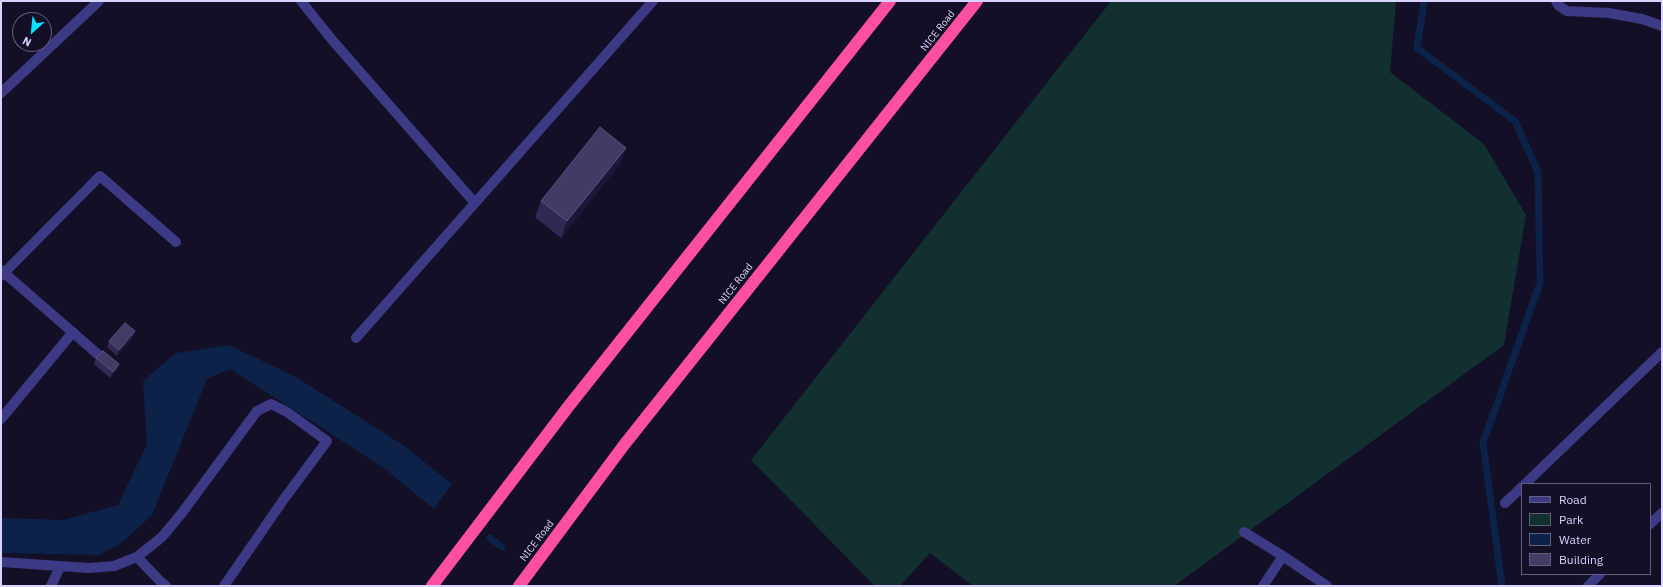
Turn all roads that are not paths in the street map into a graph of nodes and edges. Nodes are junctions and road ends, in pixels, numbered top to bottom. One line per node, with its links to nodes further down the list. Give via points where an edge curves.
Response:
1 (99, 1): 8 (street)
2 (302, 1): 9 (street)
3 (653, 1): 9 (street)
4 (890, 1): 31 (highway, via 573,401)
5 (977, 1): 32 (highway, NICE Road, via 624,445)
6 (1556, 1): 7 (street, via 1568,11 1609,13 1642,19)
7 (1662, 26)
8 (1, 93)
9 (475, 203): 13 (street)
10 (176, 242): 11 (street, via 100,176)
11 (2, 273): 12 (street)
12 (73, 332): 15 (street); 16 (street)
13 (356, 338)
14 (1662, 352): 17 (street)
15 (101, 356)
16 (1, 419)
17 (1526, 483)
18 (1521, 488): 19 (street)
19 (1505, 503)
20 (1662, 513): 21 (street)
21 (1651, 523)
22 (1244, 532): 23 (street)
23 (1283, 556): 33 (street); 34 (street)
24 (137, 557): 26 (street, via 114,566); 29 (street); 30 (street, via 162,537 257,411 270,404 288,412 327,441)
25 (1, 562): 26 (street)
26 (60, 567): 28 (street)
27 (1599, 575): 35 (street)
28 (51, 586)
29 (166, 586)
30 (224, 586)
31 (432, 586)
32 (518, 586)
33 (1263, 586)
34 (1327, 586)
35 (1588, 586)

